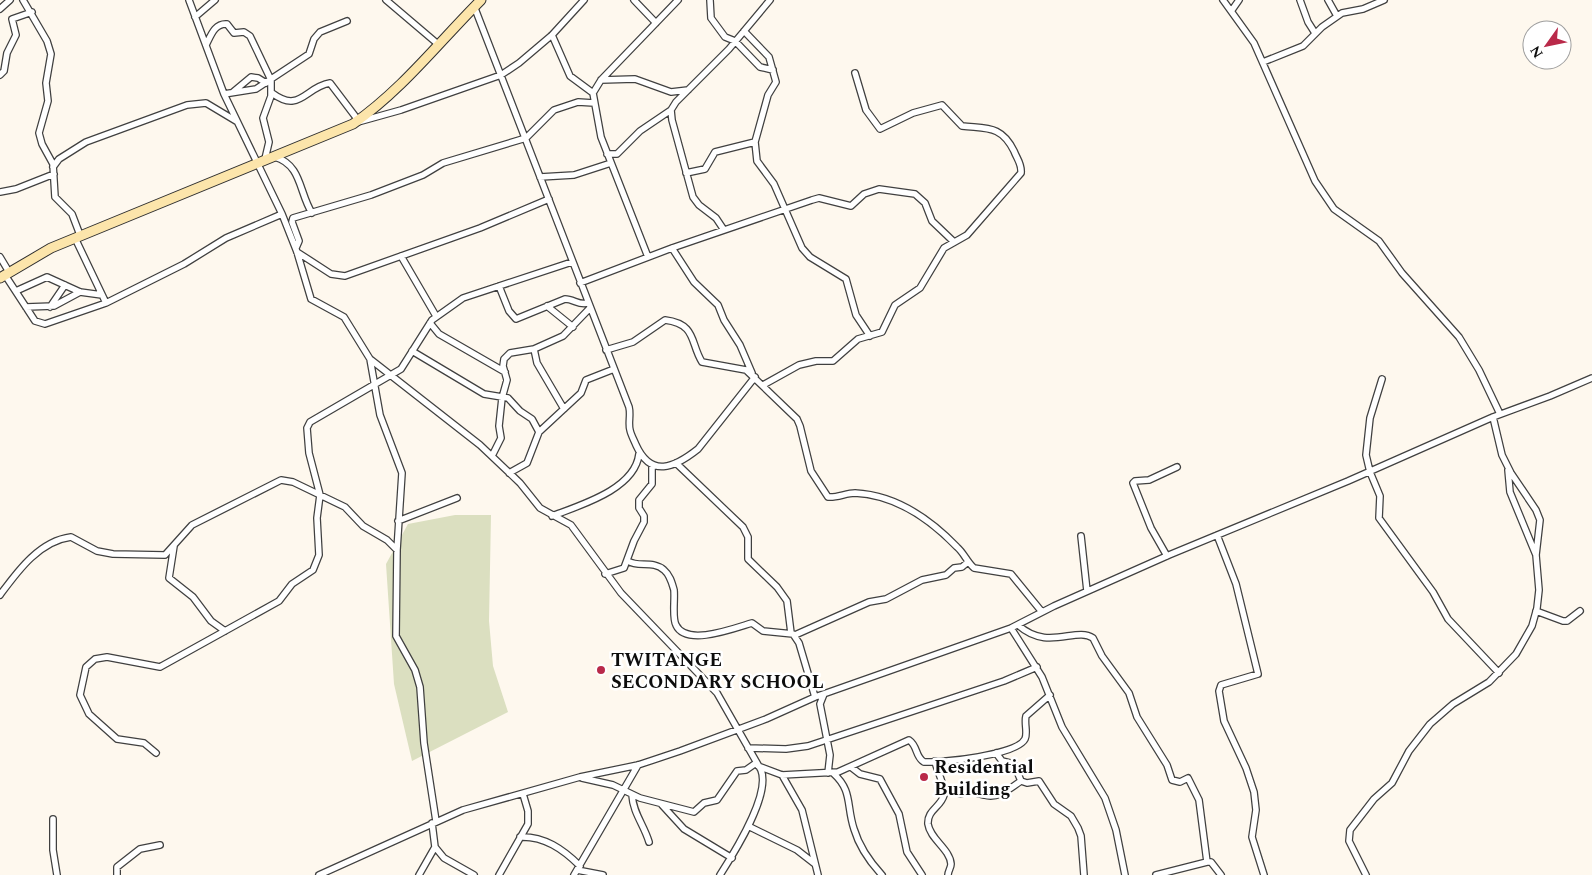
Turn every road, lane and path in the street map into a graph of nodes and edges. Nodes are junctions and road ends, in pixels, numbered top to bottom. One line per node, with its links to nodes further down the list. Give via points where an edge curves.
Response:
1 (10, 0): 17 (street)
2 (24, 0): 19 (street)
3 (189, 0): 21 (street)
4 (215, 0): 21 (street)
5 (386, 0): 29 (street)
6 (584, 0): 26 (street)
7 (634, 0): 23 (street)
8 (678, 0): 23 (street)
9 (710, 0): 27 (street, via 711,18 725,36)
10 (770, 0): 24 (street)
11 (1224, 0): 18 (street)
12 (1238, 0): 18 (street)
13 (1300, 0): 25 (street)
14 (1328, 0): 20 (street)
15 (1384, 0): 20 (street)
16 (477, 3): 29 (street); 34 (street)
17 (0, 10)
18 (1232, 10): 30 (street)
19 (32, 12): 33 (street, via 12,19 16,36); 51 (street, via 51,54 46,83 47,105 39,133)
20 (1337, 16): 25 (street)
21 (195, 17): 28 (street)
22 (347, 21): 36 (street, via 316,36 309,54)
23 (656, 23): 35 (street)
24 (744, 31): 27 (street); 31 (street, via 768,55)
25 (1316, 33): 30 (street, via 1297,49)
26 (552, 35): 34 (street, via 519,64); 40 (street, via 568,73)
27 (735, 42): 31 (street, via 760,67); 37 (street)
28 (206, 45): 36 (street, via 213,30 223,24 227,24 234,33 247,34); 41 (street)
29 (439, 45): 45 (street, via 406,79)
30 (1263, 62): 98 (street, via 1327,200 1342,216 1378,241 1459,337)
31 (773, 70): 47 (street, via 776,82 768,95)
32 (855, 73): 61 (street, via 866,110 880,129 913,113 942,105 962,126 982,126 1002,133 1008,140 1021,164 1021,173 967,235)
33 (0, 75)
34 (500, 75): 45 (street, via 401,110); 46 (street)
35 (601, 80): 37 (street, via 640,79 671,92); 40 (street)
36 (268, 82): 38 (street, via 250,92); 38 (street, via 251,77); 39 (street)
37 (688, 90): 43 (street)
38 (233, 92): 41 (street)
39 (272, 93): 45 (street, via 284,101 294,102 330,82); 49 (street, via 263,118 269,142)
40 (593, 93): 42 (street)
41 (224, 94): 44 (street)
42 (594, 103): 46 (street, via 578,102 554,110); 48 (street)
43 (672, 110): 48 (street, via 640,131 617,154); 52 (street)
44 (238, 122): 49 (street); 51 (street, via 206,103 187,105 86,142 59,159)
45 (355, 122): 49 (street)
46 (526, 138): 53 (street); 57 (street, via 444,164 387,190)
47 (755, 142): 52 (street, via 715,152 705,169); 56 (street, via 759,166 774,184)
48 (607, 154): 50 (street)
49 (264, 159): 57 (street, via 286,161 292,167); 58 (street); 60 (street)
50 (611, 163): 53 (street, via 574,175); 66 (street)
51 (54, 171): 54 (street, via 16,189); 60 (street, via 55,197 71,211)
52 (686, 173): 59 (street, via 695,200 716,218)
53 (540, 177): 55 (street)
54 (0, 192)
55 (549, 200): 64 (street); 67 (street)
56 (785, 210): 59 (street); 61 (street, via 819,198 851,206 864,194 879,189 911,193 922,199 932,221); 83 (street, via 802,248 810,257 846,280 856,315)
57 (312, 213): 63 (street, via 292,219 298,239)
58 (282, 214): 63 (street); 75 (street, via 226,238 184,264)
59 (724, 230): 62 (street)
60 (78, 237): 68 (street, via 51,248); 74 (street)
61 (954, 242): 83 (street, via 942,250 920,288 895,305 882,332)
62 (672, 248): 66 (street); 91 (street, via 694,282 716,301)
63 (297, 250): 64 (street, via 331,274 341,277); 87 (street, via 312,300 345,318)
64 (401, 256): 80 (street)
65 (0, 257): 68 (street)
66 (648, 257): 69 (street)
67 (572, 262): 69 (street); 71 (street)
68 (5, 275): 72 (street)
69 (580, 283): 78 (street)
70 (65, 285): 72 (street, via 47,277); 73 (street); 79 (street)
71 (499, 286): 77 (street, via 514,318 520,319); 80 (street, via 463,298)
72 (16, 291): 76 (street)
73 (80, 292): 74 (street); 79 (street)
74 (102, 295): 75 (street)
75 (106, 303): 76 (street, via 41,324 35,321)
76 (26, 306): 79 (street)
77 (547, 306): 78 (street, via 570,299); 82 (street)
78 (589, 306): 82 (street); 85 (street)
79 (50, 307)
80 (436, 316): 81 (street)
81 (430, 323): 86 (street); 89 (street, via 439,334)
82 (572, 327): 84 (street, via 563,336)
83 (870, 336): 94 (street, via 856,340 833,361 800,365)
84 (534, 349): 89 (street, via 506,356 503,362); 97 (street, via 544,376)
85 (606, 350): 88 (street); 91 (street, via 633,342 668,320 690,332 702,362 743,368)
86 (412, 351): 90 (street, via 401,369); 96 (street, via 484,394)
87 (370, 358): 90 (street); 95 (street)
88 (614, 369): 97 (street, via 586,380 583,391); 101 (street, via 629,407 630,432)
89 (505, 372): 96 (street, via 507,382)
90 (391, 376): 95 (street); 102 (street)
91 (754, 376): 94 (street); 103 (street, via 698,449)
92 (1592, 378): 98 (street)
93 (1382, 379): 107 (street, via 1368,432 1366,455)
94 (763, 385): 120 (street, via 799,422 811,471 826,496 832,498 855,493 891,500 914,510 956,545)
95 (374, 386): 109 (street, via 308,425 309,453); 112 (street, via 380,415 402,473)
96 (502, 398): 100 (street, via 508,398 531,417); 102 (street, via 501,438)
97 (564, 409): 100 (street)
98 (1500, 414): 99 (street)
99 (1492, 417): 104 (street); 107 (street)
100 (539, 432): 108 (street, via 527,463)
101 (640, 454): 105 (street); 111 (street, via 636,470 622,484)
102 (492, 456): 108 (street)
103 (676, 463): 105 (street); 130 (street, via 744,527 748,537 748,559 787,601)
104 (1508, 466): 117 (street, via 1510,492); 117 (street, via 1540,520)
105 (652, 467): 119 (street, via 652,484 639,500 643,527 634,541)
106 (1177, 467): 118 (street, via 1133,484 1150,528)
107 (1370, 472): 113 (street); 132 (street, via 1378,490 1379,518 1384,526 1433,592 1448,619)
108 (509, 473): 111 (street, via 540,508)
109 (320, 495): 115 (street, via 293,482 277,481 192,526); 116 (street, via 346,508 363,526); 129 (street, via 317,564 292,584 279,601)
110 (457, 498): 112 (street)
111 (552, 516): 121 (street, via 571,525)
112 (398, 521): 116 (street)
113 (1217, 535): 118 (street); 181 (street, via 1236,584 1258,673 1230,680 1221,685 1219,691 1224,722 1254,792 1256,810 1252,836)
114 (1081, 536): 122 (street)
115 (175, 543): 123 (street, via 165,555 113,554 97,551 68,537 32,556); 129 (street, via 169,578)
116 (397, 550): 155 (street, via 396,636 415,670 420,687)
117 (1536, 555): 126 (street, via 1539,590)
118 (1167, 556): 122 (street)
119 (628, 561): 121 (street, via 620,571); 130 (street, via 657,566 669,576 676,603 674,618 682,632 712,634 752,623 763,631)
120 (968, 562): 125 (street, via 976,569 1011,574); 130 (street, via 946,575 922,580 886,599 869,602)
121 (605, 574): 136 (street, via 707,680)
122 (1087, 591): 125 (street)
123 (0, 595)
124 (1580, 611): 126 (street, via 1568,621)
125 (1042, 612): 127 (street)
126 (1536, 612): 132 (street, via 1525,640)
127 (1018, 625): 128 (street); 162 (street, via 1035,637 1084,634 1093,638 1130,694 1137,717 1167,765 1172,780 1180,782 1188,778 1199,800)
128 (1012, 628): 131 (street); 133 (street)
129 (225, 631): 139 (street, via 160,667 107,657 95,659 86,667 80,695 89,714 117,739 144,743)
130 (793, 634): 135 (street, via 799,643)
131 (1037, 667): 134 (street); 137 (street, via 1004,681)
132 (1498, 673): 182 (street, via 1452,704 1430,724 1409,751 1392,783 1374,799 1350,830 1349,841)
133 (824, 694): 135 (street); 137 (street, via 820,704)
134 (1050, 696): 140 (street, via 1026,716 1023,742); 178 (street, via 1062,727 1108,805)
135 (815, 697): 136 (street)
136 (738, 730): 138 (street); 143 (street)
137 (826, 739): 138 (street, via 798,748); 145 (street)
138 (748, 748): 142 (street)
139 (156, 753)
140 (996, 753): 141 (street); 148 (street, via 1002,761 1014,764)
141 (935, 762): 144 (street, via 922,761 909,740); 150 (street)
142 (757, 764): 146 (street); 153 (street, via 738,770 717,800 704,803 696,811); 156 (street, via 764,782)
143 (638, 765): 147 (street); 149 (street)
144 (851, 767): 145 (street); 175 (street, via 860,774 880,779 899,814 907,852)
145 (831, 773): 146 (street); 174 (street, via 845,785 854,829 865,854)
146 (782, 775): 163 (street, via 802,810)
147 (580, 777): 149 (street, via 604,782); 151 (street)
148 (1021, 781): 150 (street, via 999,795); 177 (street, via 1040,781 1054,804 1074,820 1081,836)
149 (623, 791): 152 (street); 164 (street)
150 (944, 791): 176 (street, via 942,801 928,821 930,830 950,860)
151 (523, 794): 155 (street, via 463,810); 157 (street, via 529,817)
152 (632, 795): 153 (street); 158 (street, via 634,811 642,821)
153 (660, 804): 161 (street, via 682,827)
154 (53, 819): 165 (street)
155 (434, 822): 160 (street); 167 (street)
156 (748, 826): 161 (street); 163 (street, via 797,850)
157 (520, 837): 164 (street, via 528,836 560,847); 170 (street)
158 (649, 842)
159 (160, 845): 166 (street, via 138,850 117,868)
160 (435, 848): 168 (street); 169 (street, via 444,858)
161 (732, 858): 172 (street)
162 (1207, 862): 179 (street); 180 (street, via 1212,862)
163 (815, 864): 173 (street)
164 (577, 870): 171 (street)
165 (56, 875)
166 (117, 875)
167 (319, 875)
168 (419, 875)
169 (474, 875)
170 (499, 875)
171 (603, 875)
172 (720, 875)
173 (818, 875)
174 (882, 875)
175 (922, 875)
176 (948, 875)
177 (1084, 875)
178 (1125, 875)
179 (1156, 875)
180 (1221, 875)
181 (1264, 875)
182 (1366, 875)

